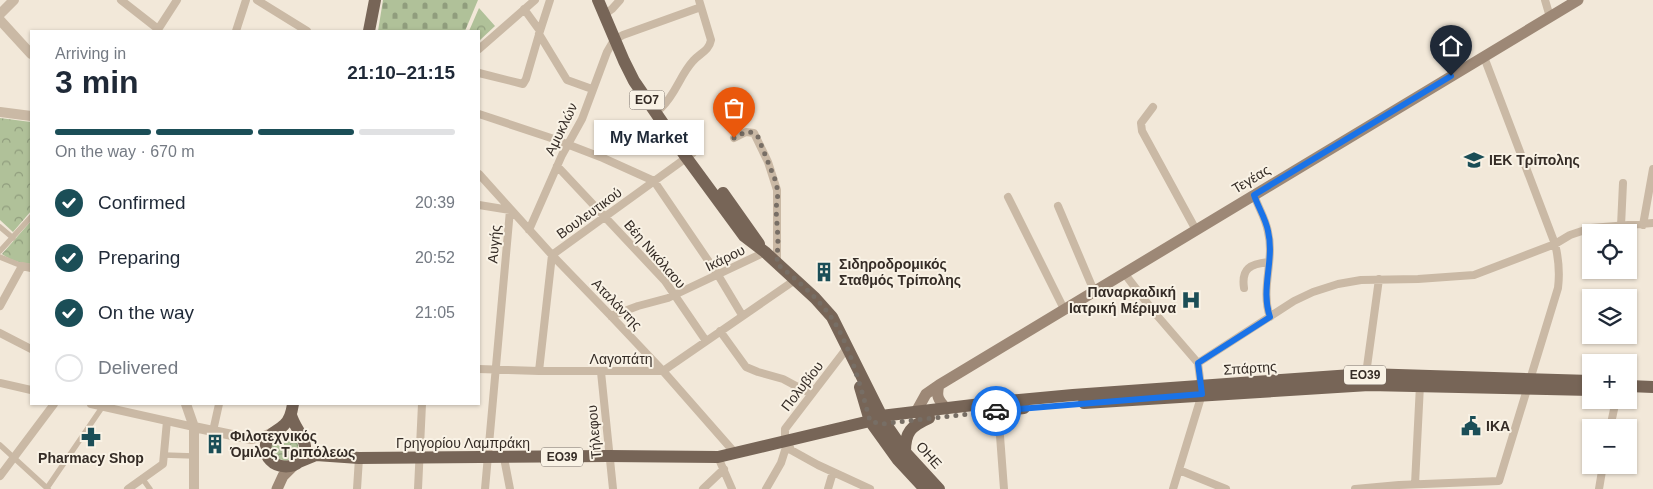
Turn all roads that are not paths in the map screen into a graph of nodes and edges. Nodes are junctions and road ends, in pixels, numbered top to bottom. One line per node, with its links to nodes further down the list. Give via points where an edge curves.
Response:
1 (14, 0): 15 (street)
2 (121, 0): 18 (street)
3 (177, 0): 18 (street)
4 (246, 0): 19 (street)
5 (257, 0): 20 (street)
6 (375, 0): 21 (main road)
7 (535, 0): 14 (street)
8 (550, 0): 22 (street)
9 (598, 0): 13 (main road, ΕΟ7)
10 (1545, 0): 16 (street)
11 (1578, 0): 16 (main road, Τεγέας)
12 (700, 4): 23 (street); 30 (street, via 710,45 692,62)
13 (611, 6): 23 (main road, ΕΟ7)
14 (524, 9): 22 (street); 24 (street)
15 (0, 14)
16 (1550, 17): 26 (main road, Τεγέας)
17 (0, 20): 25 (street)
18 (158, 30)
19 (236, 30)
20 (305, 30)
21 (369, 30)
22 (539, 33): 27 (street, via 522,84); 28 (street, via 567,80)
23 (619, 37): 28 (street, Αμυκλών, via 606,52); 30 (main road, ΕΟ7); 36 (main road, ΕΟ7, via 624,61 634,81)
24 (480, 48)
25 (30, 53)
26 (1484, 57): 42 (main road, Τεγέας); 58 (street)
27 (480, 73)
28 (592, 89): 35 (street, Αμυκλών, via 582,119)
29 (1153, 107): 55 (street, via 1141,123 1142,132)
30 (661, 108): 36 (main road, ΕΟ7)
31 (0, 112): 33 (street)
32 (480, 114): 35 (street)
33 (30, 116)
34 (734, 138): 64 (street, via 746,132 758,137 776,182)
35 (568, 144): 37 (street, Αμυκλών); 40 (street)
36 (689, 155): 40 (street, Βουλευτικού); 60 (main road, ΕΟ7)
37 (557, 166): 47 (street, Βέη Νικόλαου); 54 (street, Αμυκλών)
38 (1653, 169): 52 (street)
39 (480, 175): 46 (street, Αταλάντης)
40 (654, 181): 47 (street, Βουλευτικού); 68 (street)
41 (1623, 183): 50 (street)
42 (1254, 195): 55 (main road, Τεγέας); 63 (street, via 1268,232)
43 (1008, 197): 75 (street)
44 (480, 205): 46 (street)
45 (1058, 206): 72 (street)
46 (510, 210): 54 (street, Αταλάντης); 86 (street, Αυγής)
47 (605, 217): 61 (street, Βουλευτικού); 73 (street, Βέη Νικόλαου)
48 (30, 218): 57 (street)
49 (1653, 223): 52 (street)
50 (1621, 224)
51 (1637, 225): 52 (street)
52 (1643, 225)
53 (0, 226): 57 (street)
54 (529, 230): 61 (street, Αταλάντης)
55 (1196, 230): 67 (main road, Τεγέας)
56 (1582, 231): 58 (street)
57 (13, 238): 59 (street)
58 (1555, 244): 69 (street, via 1474,275); 93 (street, via 1560,266 1558,288)
59 (0, 251)
60 (765, 252): 64 (main road, ΕΟ7); 68 (street, Ικάρου)
61 (552, 255): 77 (street, Αταλάντης); 87 (street, Βουλευτικού)
62 (0, 258): 65 (street)
63 (1268, 262): 71 (street, via 1254,264 1247,270 1243,278); 78 (street, via 1266,306)
64 (777, 264): 70 (main road, ΕΟ7)
65 (22, 266): 66 (street); 74 (street)
66 (30, 268)
67 (1124, 273): 72 (main road, Τεγέας); 84 (street)
68 (718, 275): 73 (street, Ικάρου); 76 (street)
69 (1379, 279): 78 (street, via 1338,284 1313,292); 90 (street)
70 (795, 280): 76 (street, Λαγοπάτη); 83 (main road, ΕΟ7, via 832,317)
71 (1244, 288)
72 (1094, 291): 75 (main road, Τεγέας)
73 (675, 295): 77 (street, Ικάρου); 81 (street, Βέη Νικόλαου)
74 (0, 306)
75 (1064, 309): 94 (main road, Τεγέας)
76 (742, 315): 79 (street, Λαγοπάτη)
77 (611, 316): 88 (street, Αταλάντης)
78 (1270, 317): 84 (street)
79 (720, 331): 81 (street, Λαγοπάτη); 101 (street, via 746,366 783,379)
80 (0, 332): 82 (street)
81 (706, 341): 88 (street, Λαγοπάτη)
82 (30, 348)
83 (847, 348): 101 (street, Πολυβίου); 112 (main road, ΕΟ7)
84 (1198, 363): 100 (street)
85 (480, 369): 86 (street, Λαγοπάτη)
86 (495, 369): 87 (street, Λαγοπάτη); 131 (street, Αυγής)
87 (540, 371): 89 (street, Λαγοπάτη)
88 (663, 371): 89 (street, Λαγοπάτη); 122 (street, Αταλάντης)
89 (601, 372): 126 (street, Τήλεφου)
90 (1366, 374): 93 (main road, Σπάρτης / ΕΟ39); 100 (main road, Σπάρτης / ΕΟ39)
91 (1582, 381): 93 (main road, Σπάρτης / ΕΟ39)
92 (0, 383): 99 (street)
93 (1528, 384): 95 (main road, Σπάρτης / ΕΟ39); 98 (main road, Σπάρτης / ΕΟ39); 141 (street, via 1499,481)
94 (939, 385): 108 (main road, via 937,396); 110 (main road, Τεγέας, via 926,394)
95 (1420, 385): 100 (main road, Σπάρτης / ΕΟ39); 141 (street)
96 (1637, 386): 97 (main road)
97 (1653, 386)
98 (1582, 389)
99 (30, 390)
100 (1202, 390): 107 (main road, Σπάρτης / ΕΟ39, via 1168,388); 136 (street)
101 (811, 394): 118 (street, Πολυβίου, via 785,428)
102 (53, 405): 128 (street)
103 (104, 405): 113 (street); 142 (street)
104 (186, 405): 114 (street)
105 (219, 405): 116 (street)
106 (422, 405): 130 (street)
107 (998, 406): 108 (main road, Σπάρτης / ΕΟ39); 111 (main road, Σπάρτης / ΕΟ39); 159 (street)
108 (946, 408): 110 (main road, Σπάρτης / ΕΟ39)
109 (292, 409): 115 (main road, via 284,425); 117 (main road)
110 (916, 412): 112 (main road, Σπάρτης / ΕΟ39)
111 (929, 418): 112 (main road, Σπάρτης / ΕΟ39); 121 (main road, via 911,429 906,438)
112 (879, 420): 118 (main road, Γρηγορίου Λαμπράκη / ΕΟ39); 121 (main road, ΟΗΕ / ΕΟ7); 157 (main road, ΟΗΕ / ΕΟ7, via 898,460)
113 (167, 421): 114 (street); 123 (street)
114 (194, 427): 116 (street); 125 (street)
115 (276, 430): 116 (street, via 251,439); 117 (main road); 133 (main road, via 268,437 266,451)
116 (213, 431)
117 (298, 432): 119 (main road)
118 (788, 440): 122 (main road, Γρηγορίου Λαμπράκη / ΕΟ39); 137 (street, via 791,450); 154 (street, via 781,463)
119 (305, 443): 124 (main road, via 310,450); 134 (main road, via 303,457)
120 (0, 445): 128 (street)
121 (905, 452): 158 (main road, ΟΗΕ / ΕΟ7)
122 (735, 453): 127 (main road, Γρηγορίου Λαμπράκη / ΕΟ39)
123 (164, 455): 125 (street); 140 (street, via 163,464)
124 (321, 455): 129 (main road, Γρηγορίου Λαμπράκη / ΕΟ39); 134 (main road, Γρηγορίου Λαμπράκη / ΕΟ39)
125 (194, 456): 145 (street)
126 (608, 456): 127 (main road, Γρηγορίου Λαμπράκη / ΕΟ39); 132 (main road, Γρηγορίου Λαμπράκη / ΕΟ39); 151 (street, Τήλεφου)
127 (718, 457): 135 (street)
128 (14, 458): 139 (street); 142 (street)
129 (359, 458): 130 (main road, Γρηγορίου Λαμπράκη / ΕΟ39); 147 (street)
130 (420, 458): 131 (main road, Γρηγορίου Λαμπράκη / ΕΟ39); 148 (street)
131 (487, 458): 132 (main road, Γρηγορίου Λαμπράκη / ΕΟ39); 149 (street, Αυγής)
132 (504, 458): 150 (street)
133 (272, 462): 134 (main road, via 282,467); 146 (main road)
134 (296, 464): 146 (main road, via 283,476)
135 (724, 469): 152 (street); 153 (street)
136 (1179, 470): 160 (street); 161 (street)
137 (833, 472): 155 (street); 156 (street)
138 (1602, 474): 163 (street)
139 (0, 476)
140 (142, 478): 143 (street); 144 (street)
141 (1415, 484): 162 (street)
142 (48, 489)
143 (128, 489)
144 (150, 489)
145 (194, 489)
146 (277, 489)
147 (357, 489)
148 (418, 489)
149 (485, 489)
150 (510, 489)
151 (613, 489)
152 (703, 489)
153 (732, 489)
154 (766, 489)
155 (828, 489)
156 (870, 489)
157 (925, 489)
158 (939, 489)
159 (1004, 489)
160 (1173, 489)
161 (1226, 489)
162 (1356, 489)
163 (1599, 489)

